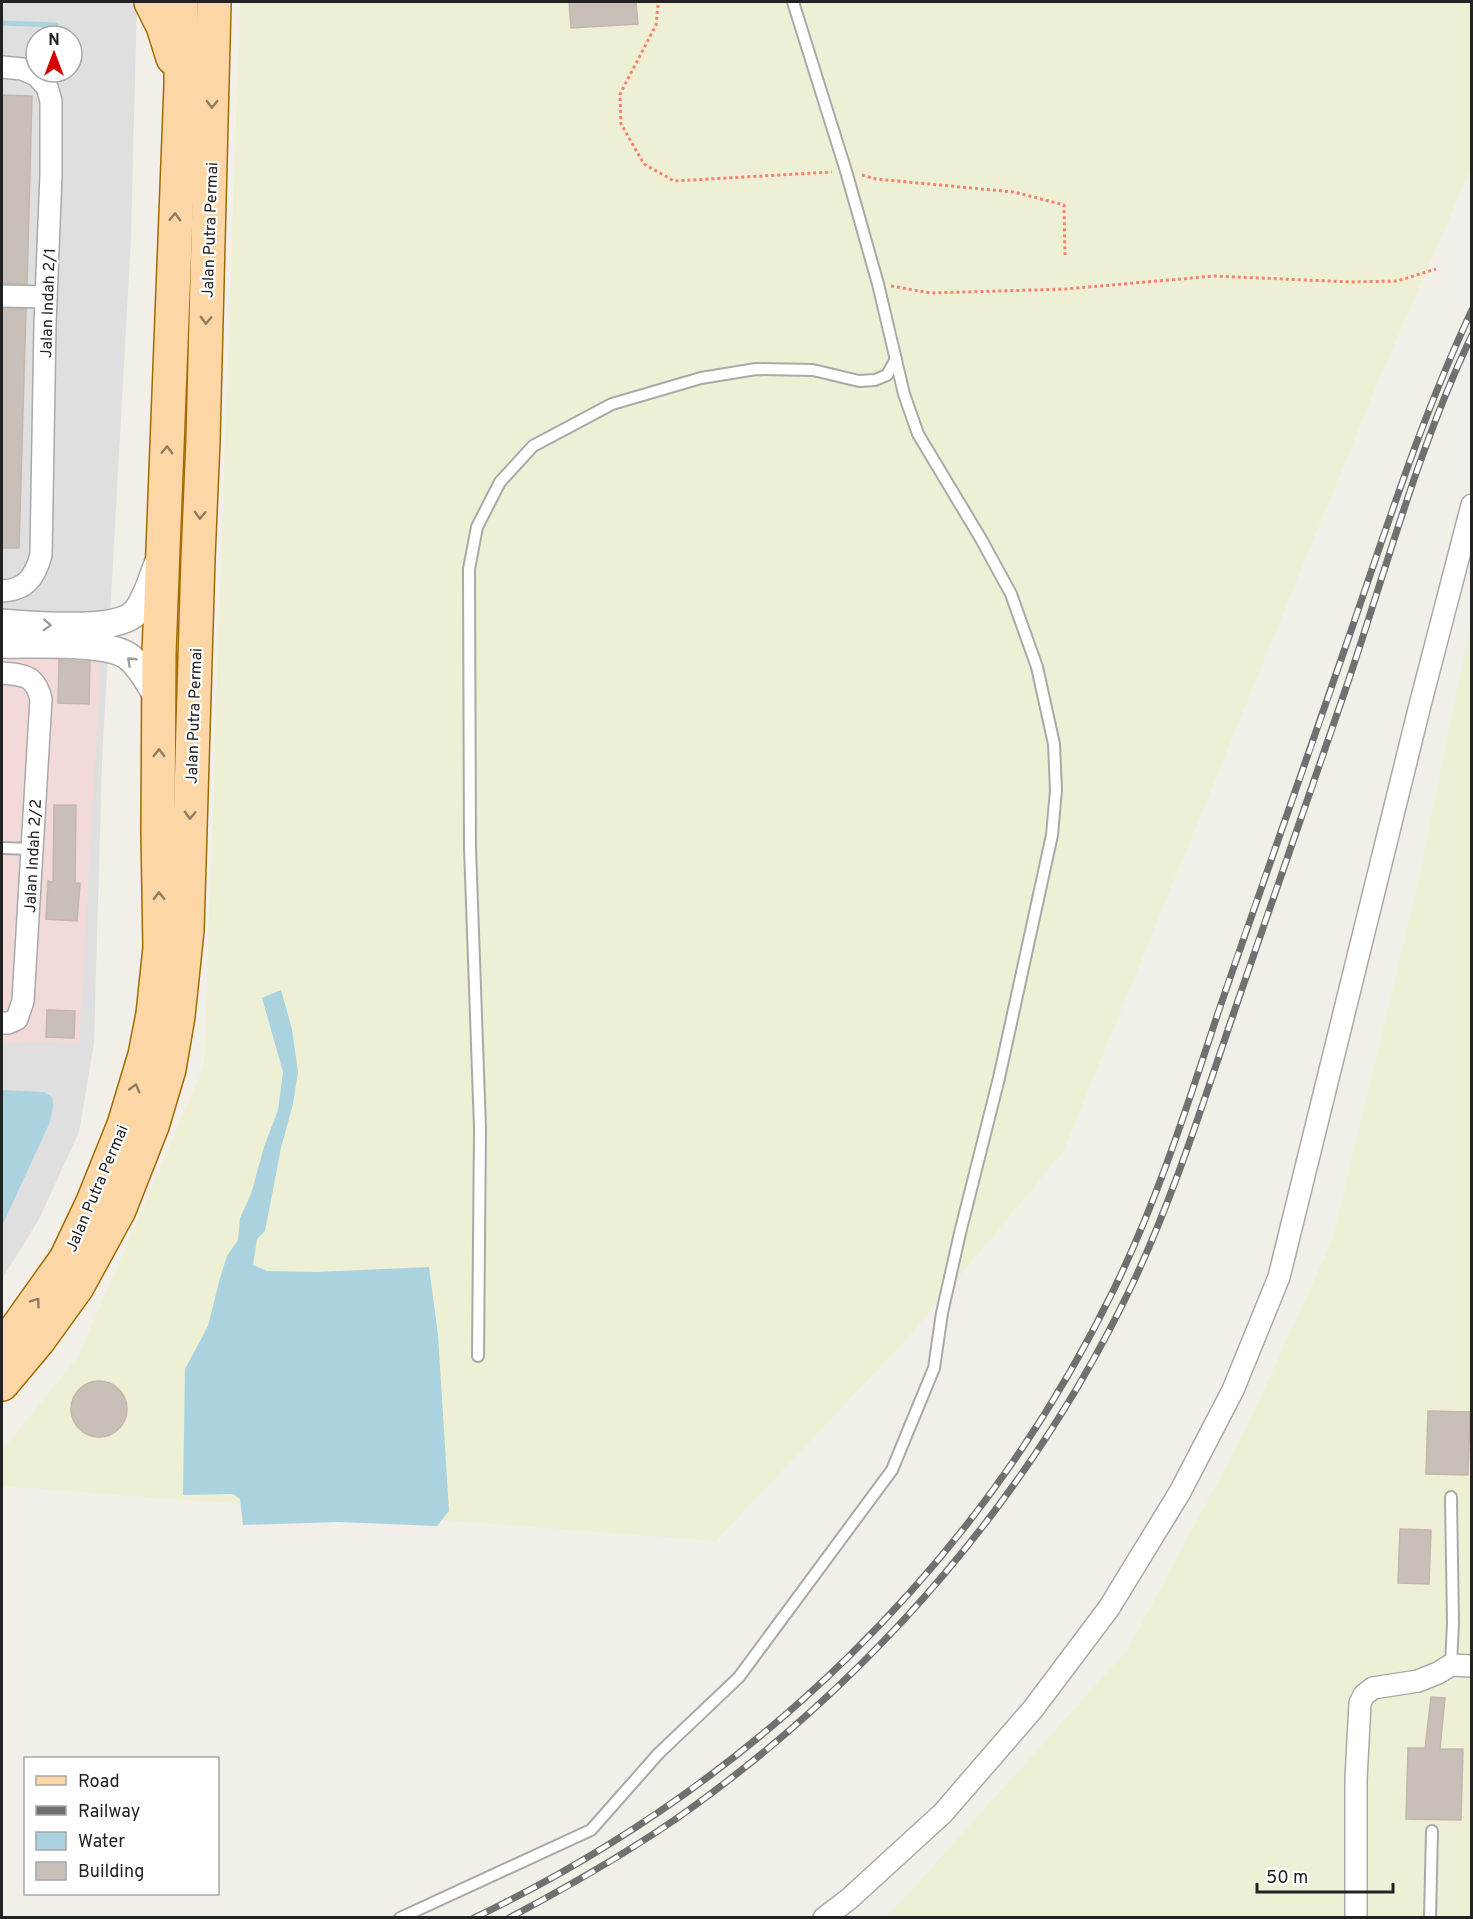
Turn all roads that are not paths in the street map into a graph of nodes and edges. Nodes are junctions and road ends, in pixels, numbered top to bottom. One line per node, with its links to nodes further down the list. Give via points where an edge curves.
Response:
1 (151, 2): 8 (main road, via 163,26)
2 (181, 2): 8 (main road, Jalan Putra Permai)
3 (206, 2): 6 (main road, via 205,32)
4 (214, 2): 6 (main road, Jalan Putra Permai)
5 (793, 2): 11 (lane, via 846,171)
6 (213, 45): 24 (main road, Jalan Putra Permai, one-way to 24, via 187,930 178,1016 169,1069 152,1126 118,1210 77,1287)
7 (2, 67): 10 (street, Jalan Indah 2/1, via 36,75 47,87 51,101)
8 (181, 86): 13 (main road, Jalan Putra Permai, one-way to 8)
9 (2, 296): 10 (street)
10 (46, 297): 14 (street, Jalan Indah 2/1, via 41,555 37,572 29,580 19,588)
11 (896, 359): 23 (lane, via 887,375 875,380 859,381 813,370 756,369 701,378 612,404 533,446 500,482 477,527 469,581 470,848 480,1128); 28 (lane, via 918,434 1011,594 1045,699 1054,744 1056,790 1052,836 999,1078 957,1244 934,1368 892,1470 740,1677 659,1754 591,1830)
12 (1472, 505): 29 (street, via 1279,1277 1233,1390 1180,1492 1109,1608 1033,1709 944,1813)
13 (163, 551): 15 (street, one-way to 13, via 101,626 126,620 143,600); 18 (main road, Jalan Putra Permai)
14 (2, 591)
15 (2, 623)
16 (2, 644): 18 (street, one-way to 16, via 140,669 118,650 88,645)
17 (2, 673): 20 (street, Jalan Indah 2/2, via 31,679 41,699)
18 (159, 698): 22 (main road, Jalan Putra Permai, one-way to 18, via 66,1258 80,1230 124,1125 145,1055 160,948)
19 (2, 848): 20 (lane)
20 (32, 849): 21 (street, Jalan Indah 2/2, via 23,1001 17,1019)
21 (2, 1023)
22 (2, 1349)
23 (478, 1356)
24 (2, 1384)
25 (1451, 1497): 26 (lane, via 1453,1612)
26 (1461, 1665): 30 (street, via 1418,1681 1373,1688 1360,1703)
27 (1432, 1831): 31 (lane)
28 (400, 1917)
29 (824, 1917)
30 (1356, 1917)
31 (1430, 1917)

